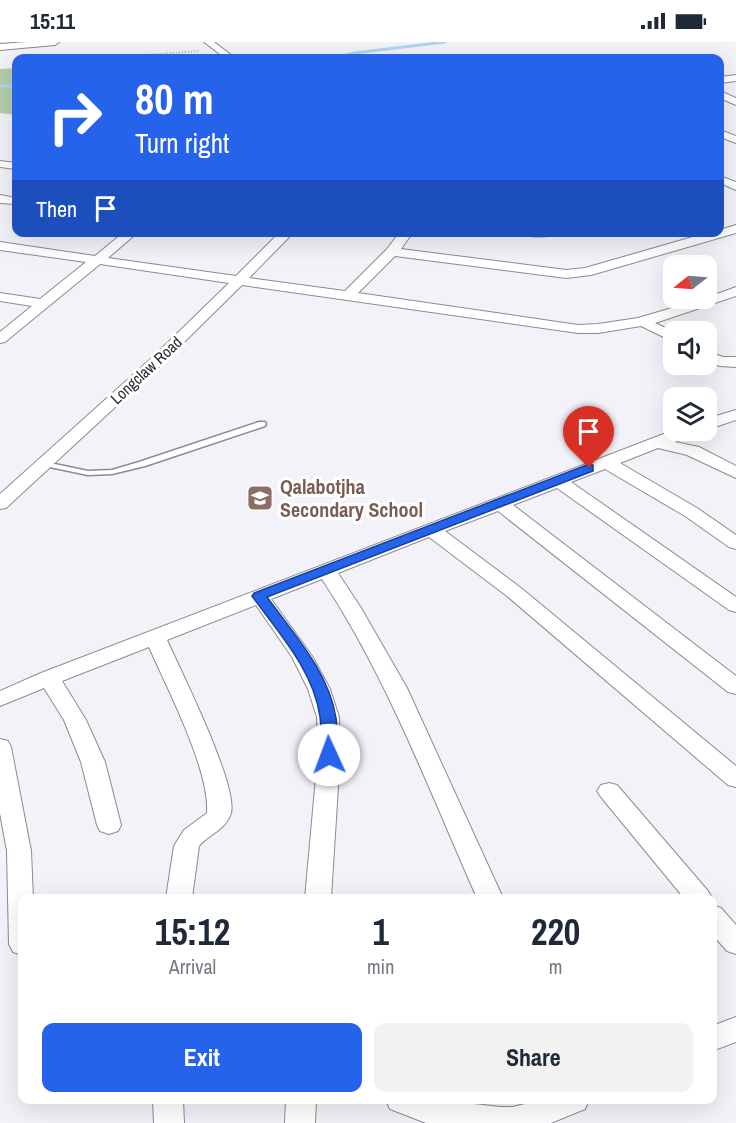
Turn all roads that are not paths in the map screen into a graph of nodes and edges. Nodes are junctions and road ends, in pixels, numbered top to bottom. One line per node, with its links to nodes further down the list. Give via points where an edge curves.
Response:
1 (55, 42): 3 (street)
2 (208, 42): 4 (street)
3 (0, 47)
4 (225, 54)
5 (126, 237): 12 (street)
6 (283, 237): 13 (street, Longclaw Road)
7 (403, 237): 11 (street)
8 (708, 237): 9 (street)
9 (705, 238): 11 (street, via 586,272 566,274)
10 (0, 246): 12 (street)
11 (392, 252): 15 (street)
12 (100, 260): 13 (street); 17 (street)
13 (240, 281): 15 (street); 31 (street, Longclaw Road)
14 (736, 291): 18 (street)
15 (350, 294): 18 (street, via 578,329)
16 (0, 297): 17 (street)
17 (44, 304): 20 (street)
18 (643, 322): 19 (street)
19 (663, 332)
20 (0, 339)
21 (717, 360): 22 (street)
22 (736, 362)
23 (736, 415): 24 (street)
24 (717, 421)
25 (262, 424): 31 (lane, via 112,472 88,473)
26 (717, 425): 27 (street)
27 (736, 433)
28 (663, 440): 29 (street)
29 (657, 442): 30 (street); 32 (street, via 693,451)
30 (605, 462): 33 (street); 37 (street)
31 (45, 464): 34 (street, Longclaw Road)
32 (736, 473)
33 (557, 480): 35 (street); 40 (street)
34 (0, 504)
35 (500, 504): 36 (street); 43 (street)
36 (430, 529): 38 (street); 46 (street, via 514,592)
37 (736, 543)
38 (326, 570): 39 (street); 52 (street, via 352,606 379,657)
39 (259, 596): 41 (street); 51 (street, via 302,656 328,717 329,755)
40 (736, 606)
41 (154, 636): 42 (street); 50 (street, via 206,756 220,799 214,820 186,847)
42 (49, 678): 44 (street); 48 (street, via 75,720 93,762)
43 (736, 687)
44 (0, 699)
45 (0, 747): 49 (street, via 19,851)
46 (736, 779)
47 (609, 791): 53 (street)
48 (109, 825)
49 (20, 894)
50 (180, 894)
51 (318, 894)
52 (488, 894)
53 (696, 894)
54 (717, 921): 55 (street)
55 (736, 943)
56 (736, 1029): 57 (street)
57 (717, 1037)
58 (168, 1104): 62 (street)
59 (301, 1104): 63 (street)
60 (410, 1104): 61 (street, via 465,1120 511,1122)
61 (564, 1104)
62 (169, 1123)
63 (300, 1123)

